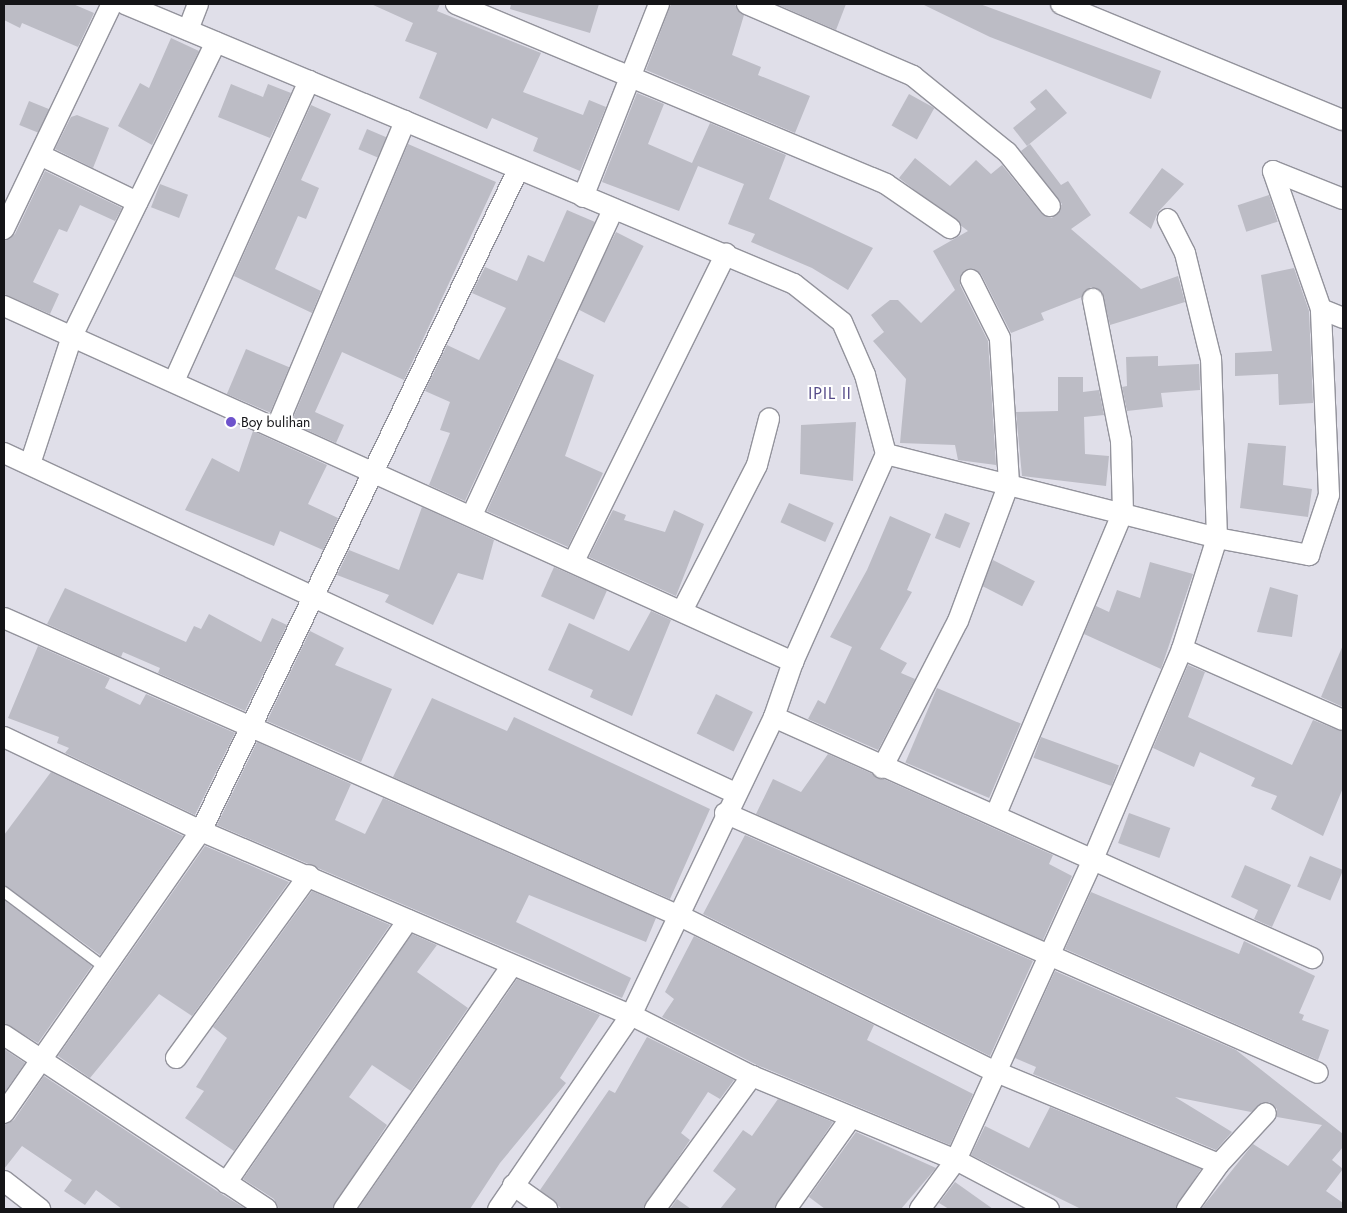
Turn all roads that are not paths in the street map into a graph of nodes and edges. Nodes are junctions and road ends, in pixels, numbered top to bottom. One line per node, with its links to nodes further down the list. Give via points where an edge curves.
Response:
1 (112, 4): 14 (street)
2 (126, 4): 8 (street)
3 (198, 4): 8 (street)
4 (456, 4): 10 (street)
5 (658, 4): 10 (street)
6 (747, 4): 19 (street, via 913,76 1007,152)
7 (1061, 4): 12 (street)
8 (188, 30): 9 (street)
9 (216, 42): 11 (street); 18 (street)
10 (631, 76): 16 (street); 22 (street, via 886,184)
11 (309, 81): 13 (street); 31 (street)
12 (1343, 120)
13 (405, 121): 15 (street); 33 (street)
14 (42, 156): 18 (street); 23 (street)
15 (518, 170): 16 (street); 38 (street)
16 (583, 196): 20 (street)
17 (1343, 198): 28 (street, via 1273,171)
18 (137, 202): 30 (street)
19 (1050, 206)
20 (613, 210): 24 (street); 41 (street)
21 (1168, 219): 42 (street, via 1185,253 1211,360)
22 (950, 228)
23 (4, 229)
24 (726, 254): 36 (street, via 794,284 842,322 865,375); 43 (street)
25 (971, 280): 39 (street, via 1000,338)
26 (1093, 299): 40 (street, via 1121,441)
27 (4, 306): 30 (street)
28 (1320, 309): 29 (street); 34 (street)
29 (1343, 318)
30 (72, 336): 31 (street); 37 (street)
31 (174, 379): 33 (street)
32 (769, 419): 45 (street, via 757,464)
33 (277, 426): 38 (street)
34 (1336, 434): 42 (street, via 1329,495 1309,555)
35 (4, 453): 37 (street)
36 (886, 454): 39 (street); 48 (street)
37 (30, 464): 44 (street)
38 (371, 469): 41 (street); 44 (street)
39 (1010, 483): 40 (street); 53 (street, via 958,621)
40 (1123, 512): 42 (street); 56 (street)
41 (472, 516): 43 (street)
42 (1217, 538): 47 (street)
43 (574, 561): 45 (street)
44 (314, 601): 51 (street); 54 (street)
45 (682, 611): 48 (street)
46 (4, 618): 51 (street)
47 (1182, 649): 50 (street); 58 (street)
48 (793, 662): 49 (street)
49 (774, 717): 53 (street); 54 (street)
50 (1343, 720)
51 (253, 728): 57 (street); 61 (street)
52 (4, 738): 57 (street)
53 (882, 768): 56 (street)
54 (736, 793): 55 (street)
55 (724, 813): 61 (street); 63 (street)
56 (996, 814): 58 (street)
57 (201, 830): 59 (street); 65 (street)
58 (1093, 859): 63 (street); 64 (street)
59 (309, 875): 62 (street); 69 (street)
60 (4, 892): 65 (lane)
61 (682, 917): 67 (street); 71 (street)
62 (408, 920): 66 (street); 80 (street)
63 (1046, 957): 71 (street); 72 (street)
64 (1312, 958)
65 (104, 967): 70 (street)
66 (511, 967): 67 (street); 84 (street)
67 (631, 1015): 73 (street); 81 (street)
68 (4, 1034): 70 (street)
69 (176, 1058)
70 (41, 1063): 74 (street); 80 (street)
71 (994, 1071): 77 (street); 78 (street)
72 (1318, 1073)
73 (752, 1076): 76 (street); 87 (street)
74 (4, 1113)
75 (1266, 1113): 78 (street)
76 (850, 1119): 77 (street); 88 (street)
77 (956, 1160): 89 (street); 90 (street)
78 (1219, 1164): 91 (street)
79 (4, 1181): 82 (street)
80 (226, 1183): 83 (street)
81 (513, 1185): 85 (street); 86 (street)
82 (40, 1209)
83 (267, 1209)
84 (344, 1209)
85 (498, 1209)
86 (547, 1209)
87 (655, 1209)
88 (786, 1209)
89 (920, 1209)
90 (1049, 1209)
91 (1187, 1209)

